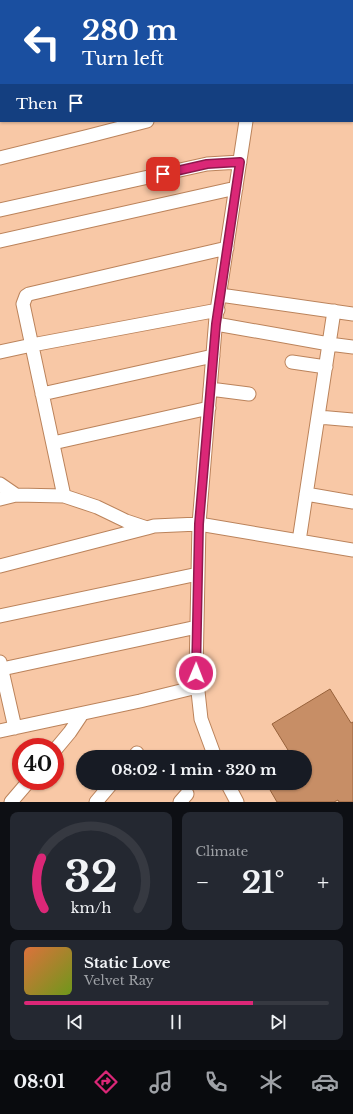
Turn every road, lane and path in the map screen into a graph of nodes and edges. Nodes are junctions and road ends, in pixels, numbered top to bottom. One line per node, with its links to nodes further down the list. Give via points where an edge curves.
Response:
1 (142, 122): 3 (street)
2 (246, 122): 4 (street)
3 (0, 158)
4 (240, 162): 5 (street); 6 (street, via 207,164)
5 (236, 188): 7 (street); 8 (street)
6 (0, 210)
7 (0, 241)
8 (227, 248): 9 (street); 14 (street, via 29,294 23,304)
9 (220, 295): 10 (street); 11 (street)
10 (218, 310): 13 (street); 14 (street)
11 (334, 312): 12 (street); 15 (street)
12 (353, 314)
13 (216, 324): 15 (street); 18 (street)
14 (32, 344): 17 (street); 22 (street)
15 (329, 344): 16 (street); 20 (street)
16 (353, 347)
17 (0, 352)
18 (213, 356): 21 (street); 22 (street)
19 (292, 362): 20 (street)
20 (326, 366): 25 (street)
21 (210, 389): 23 (street); 24 (street)
22 (42, 394): 27 (street)
23 (249, 394)
24 (209, 408): 27 (street); 34 (street)
25 (318, 417): 26 (street); 29 (street)
26 (353, 420)
27 (53, 443): 31 (street)
28 (0, 484): 30 (street)
29 (306, 494): 33 (street); 36 (street)
30 (16, 495): 31 (street); 32 (street)
31 (64, 496): 35 (street)
32 (0, 499)
33 (353, 502)
34 (199, 524): 35 (street); 36 (street); 39 (street)
35 (147, 528): 38 (street)
36 (299, 540): 37 (street)
37 (353, 550)
38 (0, 566)
39 (198, 574): 40 (street); 41 (street)
40 (0, 616)
41 (197, 627): 42 (street); 43 (street)
42 (1, 666): 45 (street)
43 (197, 687): 44 (street); 48 (street, via 201,719)
44 (82, 714): 45 (street); 47 (street)
45 (15, 728): 46 (street)
46 (0, 731)
47 (64, 739)
48 (212, 750)
49 (21, 790): 52 (street)
50 (106, 790): 53 (street)
51 (231, 790): 54 (street)
52 (11, 802)
53 (96, 802)
54 (237, 802)

